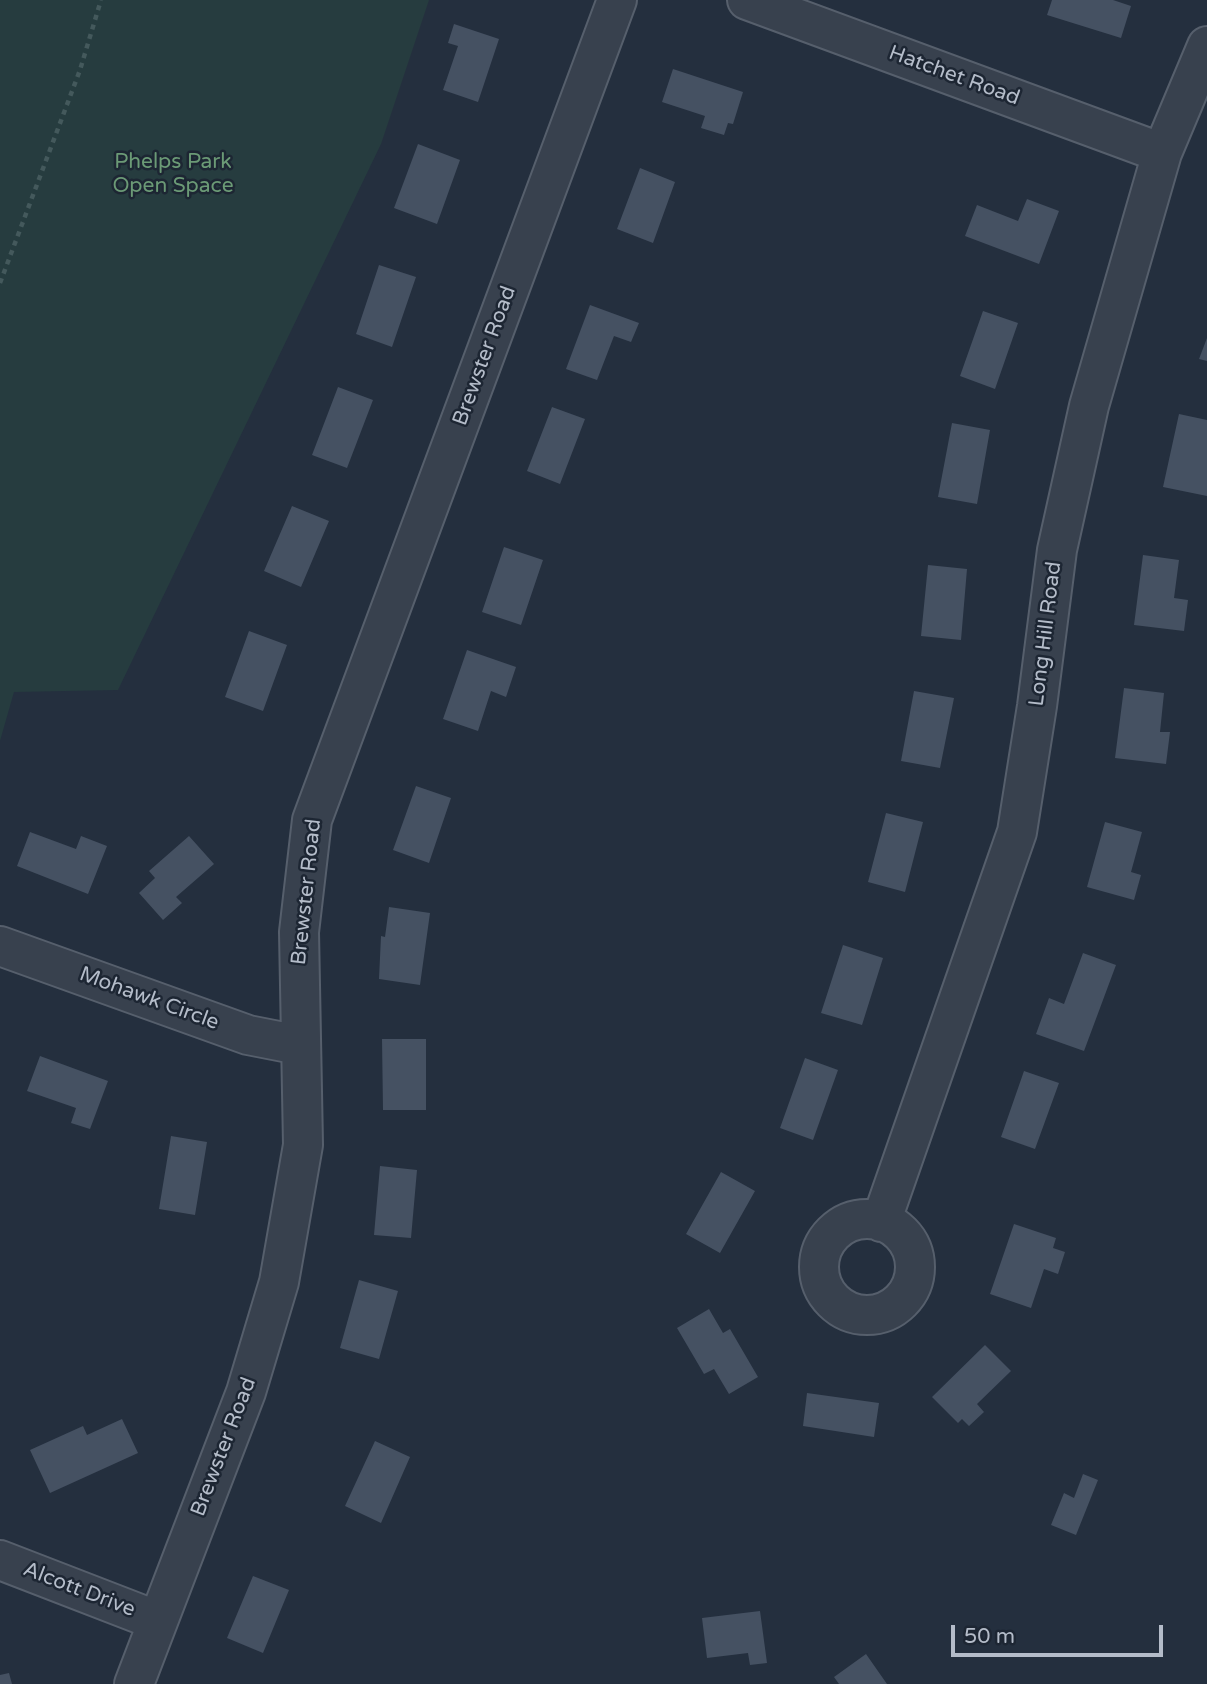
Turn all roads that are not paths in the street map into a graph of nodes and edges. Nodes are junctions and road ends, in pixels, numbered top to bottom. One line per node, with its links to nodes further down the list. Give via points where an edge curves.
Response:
1 (617, 0): 6 (street, Brewster Road, via 312,820 299,932)
2 (747, 0): 4 (street, Hatchet Road)
3 (1207, 46): 4 (street, Long Hill Road)
4 (1162, 153): 7 (street, Long Hill Road, via 1089,406 1057,550 1017,832)
5 (0, 946): 6 (street, Mohawk Circle, via 248,1035)
6 (299, 1045): 9 (street, Brewster Road, via 303,1145 279,1282 246,1392)
7 (881, 1222)
8 (0, 1560): 9 (street, Alcott Drive)
9 (158, 1621): 10 (street, Brewster Road)
10 (134, 1684)

